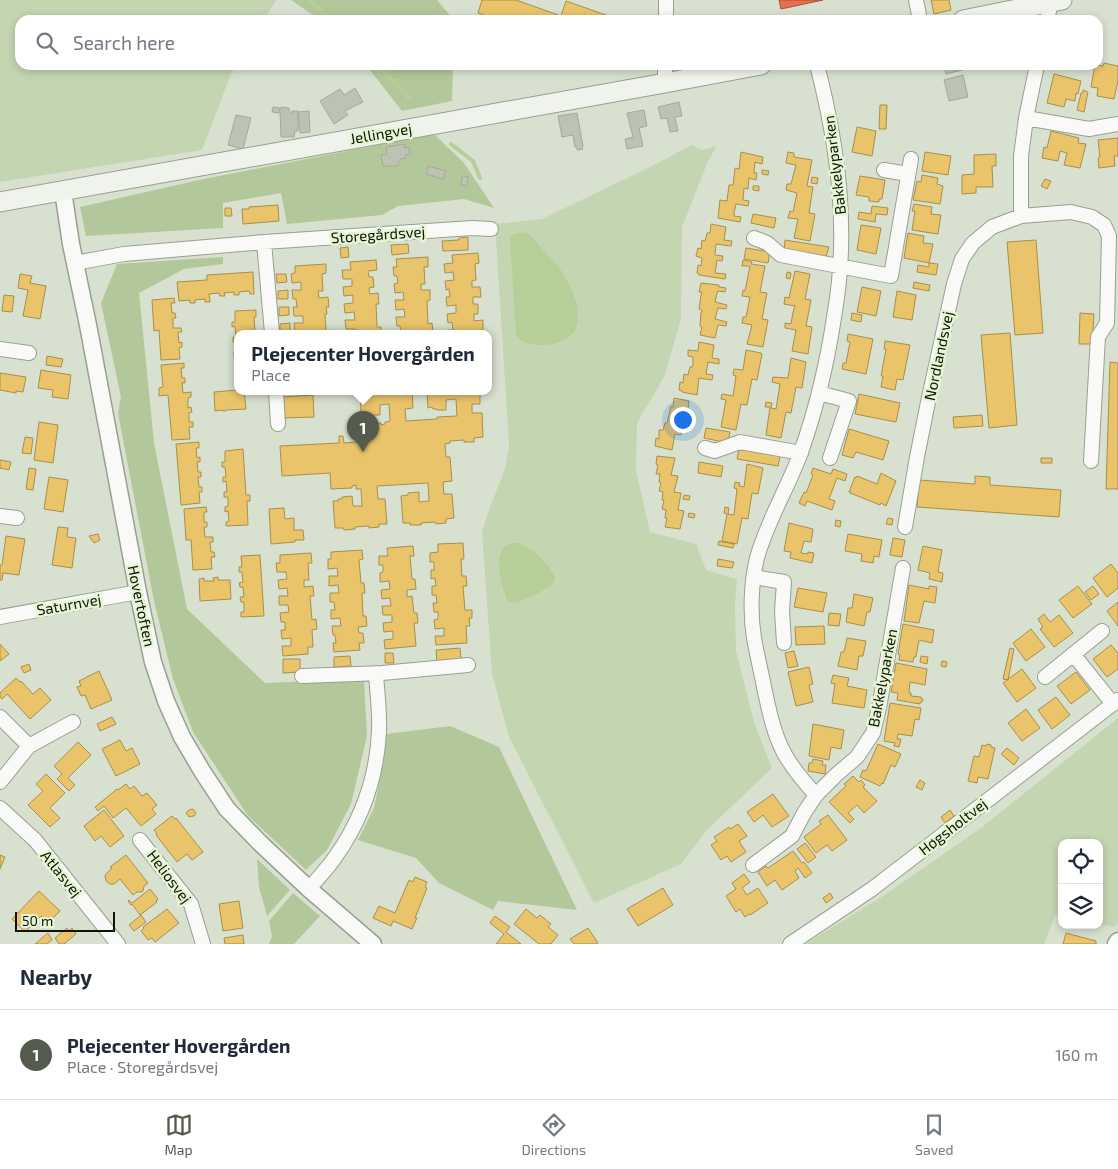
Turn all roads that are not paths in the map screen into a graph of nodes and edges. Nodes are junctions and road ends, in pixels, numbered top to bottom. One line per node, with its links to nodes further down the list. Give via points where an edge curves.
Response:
1 (666, 0): 4 (street)
2 (916, 0): 5 (street)
3 (1053, 7): 6 (main road)
4 (666, 15)
5 (919, 15)
6 (998, 15)
7 (708, 70): 10 (main road, Jellingvej)
8 (818, 70): 23 (street, Bakkelyparken, via 837,164 842,222)
9 (1036, 70): 11 (street)
10 (665, 74): 16 (main road, Jellingvej)
11 (1026, 118): 12 (street, via 1089,129); 18 (street, via 1021,156)
12 (1118, 124)
13 (911, 159): 15 (street)
14 (884, 170): 15 (street)
15 (908, 174): 23 (street, via 891,276)
16 (63, 192): 17 (main road, Jellingvej); 22 (street, Hovertoften)
17 (0, 202)
18 (1021, 216): 33 (street, Nordlandsvej, via 1071,212 1092,217 1104,226 1109,236 1107,323 1098,337); 36 (street, Nordlandsvej, via 992,227 973,243 962,259 928,402)
19 (492, 229): 21 (street, Storegårdsvej)
20 (754, 238): 23 (street, via 767,243 780,255)
21 (264, 242): 22 (street, Storegårdsvej, via 124,254); 24 (street)
22 (75, 263): 39 (street, Hovertoften)
23 (840, 267): 27 (street, Bakkelyparken, via 836,310)
24 (272, 330)
25 (0, 349): 26 (street)
26 (29, 353)
27 (819, 393): 31 (street, Bakkelyparken); 32 (street, via 849,401)
28 (276, 395): 29 (street)
29 (278, 424)
30 (705, 448): 31 (street, via 715,450 740,442)
31 (801, 454): 38 (street, Bakkelyparken, via 767,528)
32 (830, 458)
33 (1091, 462)
34 (0, 516): 35 (street)
35 (17, 518)
36 (905, 527)
37 (903, 568): 53 (street, Bakkelyparken, via 873,733 858,757)
38 (754, 577): 42 (street, via 784,582); 53 (street, Bakkelyparken, via 754,638 772,723 796,774)
39 (138, 592): 40 (street, Saturnvej); 57 (street, Hovertoften, via 153,662 182,737 228,809)
40 (0, 618)
41 (1102, 631): 43 (street)
42 (784, 643)
43 (1073, 654): 47 (street); 48 (street, Høgsholtvej)
44 (468, 666): 45 (street)
45 (376, 673): 46 (street); 57 (street, via 379,730 367,797 336,856)
46 (302, 676)
47 (1045, 677)
48 (1116, 702): 61 (street, Høgsholtvej, via 872,889)
49 (0, 717): 51 (street)
50 (73, 722): 51 (street)
51 (29, 746): 52 (street)
52 (0, 782)
53 (816, 795): 56 (street, Bakkelyparken, via 792,836)
54 (0, 808): 58 (street, Atlasvej, via 35,840)
55 (140, 840): 59 (street, Heliosvej, via 191,904)
56 (753, 865)
57 (309, 889): 60 (street, Hovertoften)
58 (118, 944)
59 (203, 944)
60 (373, 944)
61 (790, 944)

